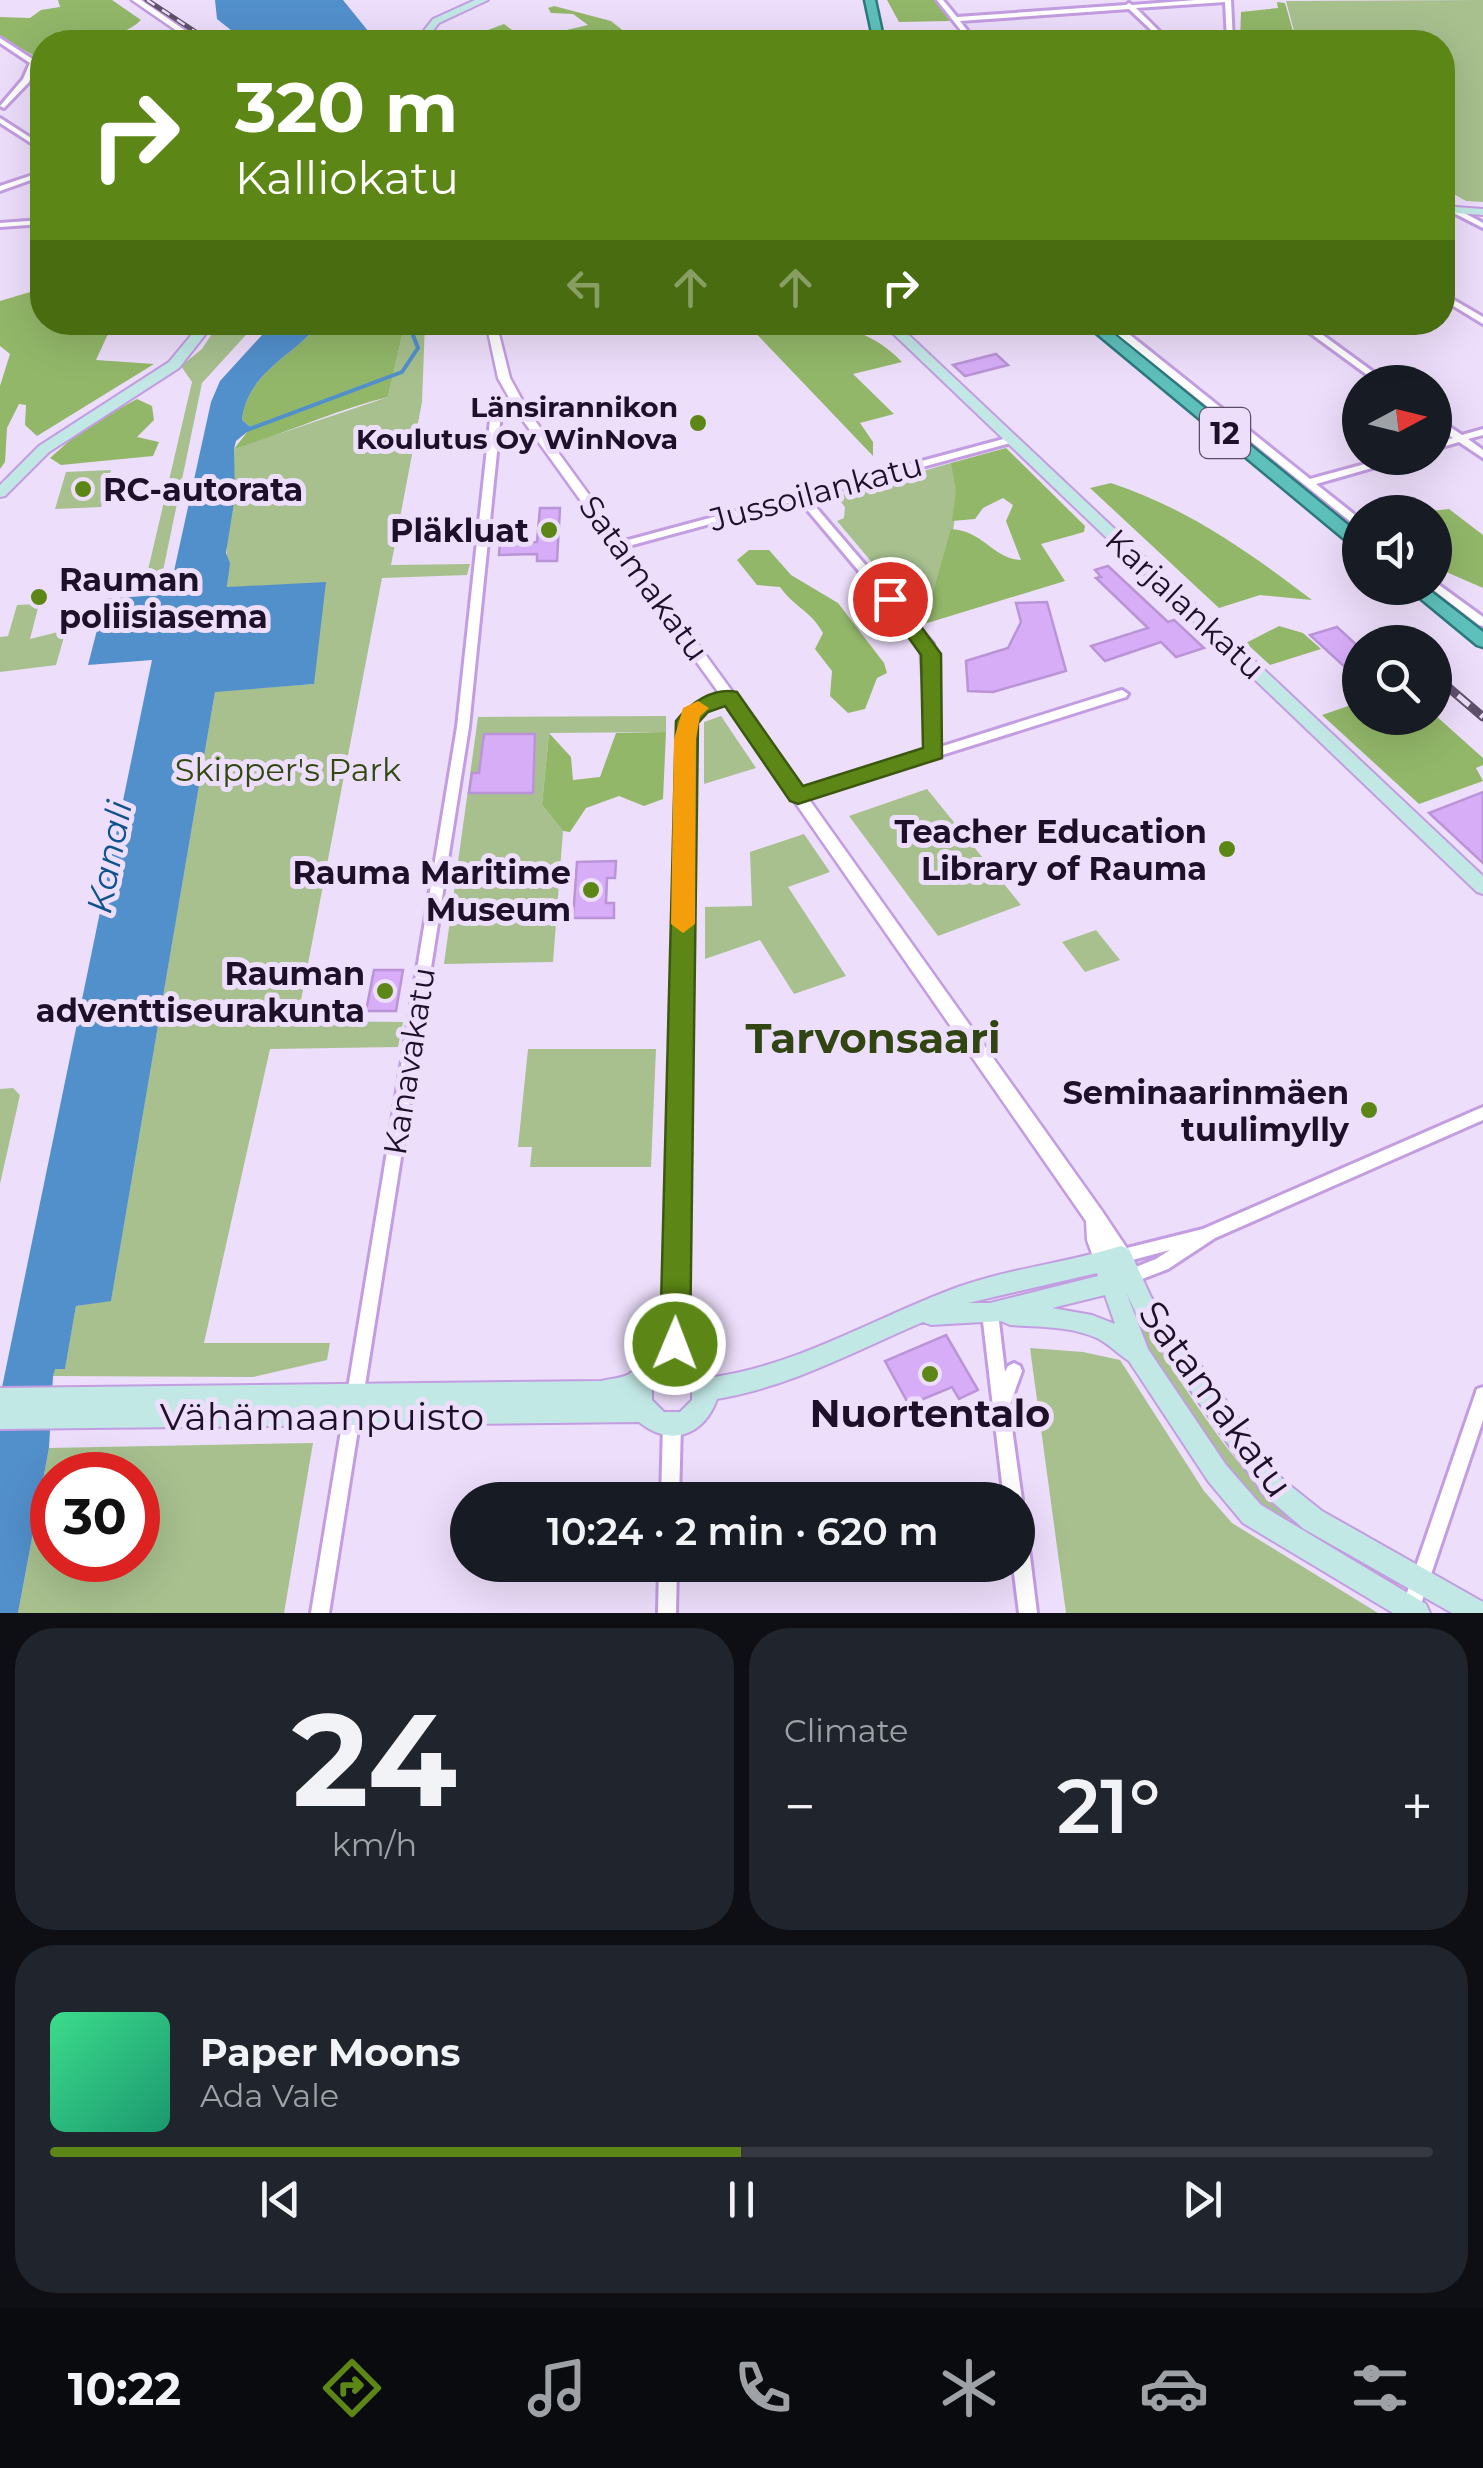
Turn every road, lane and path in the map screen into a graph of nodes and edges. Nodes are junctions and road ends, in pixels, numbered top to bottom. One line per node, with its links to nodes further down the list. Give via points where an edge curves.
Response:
1 (136, 0): 8 (street)
2 (483, 0): 9 (main road)
3 (870, 0): 10 (highway)
4 (940, 0): 7 (street)
5 (1226, 0): 6 (street); 13 (street)
6 (1127, 3): 7 (street); 12 (street)
7 (956, 20): 11 (street)
8 (180, 30)
9 (429, 30)
10 (876, 30)
11 (964, 30)
12 (1154, 30)
13 (1229, 30)
14 (0, 40): 15 (street)
15 (30, 59)
16 (30, 71): 17 (street)
17 (4, 106)
18 (0, 120): 19 (street)
19 (30, 140)
20 (30, 178): 21 (street)
21 (0, 188)
22 (1455, 208): 24 (main road)
23 (1455, 212): 27 (street)
24 (1483, 212)
25 (0, 225): 26 (street)
26 (30, 225)
27 (1483, 226)
28 (1455, 303): 29 (street)
29 (1483, 321)
30 (198, 335): 46 (main road, via 174,365 44,448)
31 (493, 335): 37 (street, Satamakatu)
32 (901, 335): 41 (main road, Karjalankatu)
33 (1106, 335): 49 (highway, 12)
34 (1124, 335): 45 (street)
35 (1317, 335): 36 (street)
36 (1358, 365)
37 (518, 403): 50 (street, Satamakatu); 71 (street, Kanavakatu, via 496,411 463,727)
38 (1452, 432): 40 (street)
39 (1483, 432): 40 (street)
40 (1460, 438): 42 (street); 43 (street)
41 (1011, 440): 47 (street, Jussoilankatu); 59 (main road, Karjalankatu)
42 (1452, 441)
43 (1483, 455)
44 (1342, 474): 45 (street)
45 (1309, 483): 48 (street)
46 (0, 493)
47 (800, 496): 50 (street, Jussoilankatu); 57 (street, via 927,644)
48 (1342, 510)
49 (1342, 528)
50 (621, 546): 56 (street, Satamakatu)
51 (1452, 596): 53 (street)
52 (1437, 605): 54 (highway)
53 (1480, 617)
54 (1483, 641)
55 (1122, 694): 57 (street)
56 (730, 697): 58 (street, Satamakatu); 65 (street, via 690,713 685,739)
57 (934, 752): 58 (street)
58 (798, 796): 61 (street, Satamakatu, via 1095,1216 1096,1240)
59 (1483, 887)
60 (1483, 1113): 61 (street, via 1208,1234 1162,1264)
61 (1117, 1269): 62 (main road); 63 (main road, via 972,1292); 64 (main road, Satamakatu); 81 (main road, Satamakatu, via 1273,1487 1313,1520)
62 (990, 1313): 63 (main road); 64 (main road, via 1090,1323); 73 (street)
63 (920, 1315): 68 (main road, via 737,1386)
64 (1138, 1355): 82 (main road, Satamakatu, via 1217,1474 1252,1514)
65 (674, 1359): 67 (main road, via 652,1365); 68 (main road, via 697,1368)
66 (1014, 1372): 73 (street)
67 (639, 1383): 71 (main road, Vähämaanpuisto, via 602,1392); 74 (main road)
68 (707, 1388): 76 (main road, via 700,1411)
69 (1483, 1395): 81 (street)
70 (0, 1399): 72 (main road, Vähämaanpuisto)
71 (354, 1406): 72 (main road, Vähämaanpuisto); 74 (main road, Vähämaanpuisto); 83 (street, Kanavakatu)
72 (60, 1407): 75 (main road, Vähämaanpuisto)
73 (1002, 1407): 78 (street)
74 (644, 1412): 76 (main road)
75 (0, 1418)
76 (672, 1424): 77 (street)
77 (670, 1482)
78 (1012, 1482)
79 (668, 1582): 84 (street)
80 (1024, 1582): 85 (street)
81 (1421, 1582): 82 (street); 86 (main road, Satamakatu)
82 (1412, 1612)
83 (320, 1613)
84 (667, 1613)
85 (1028, 1613)
86 (1477, 1613)

